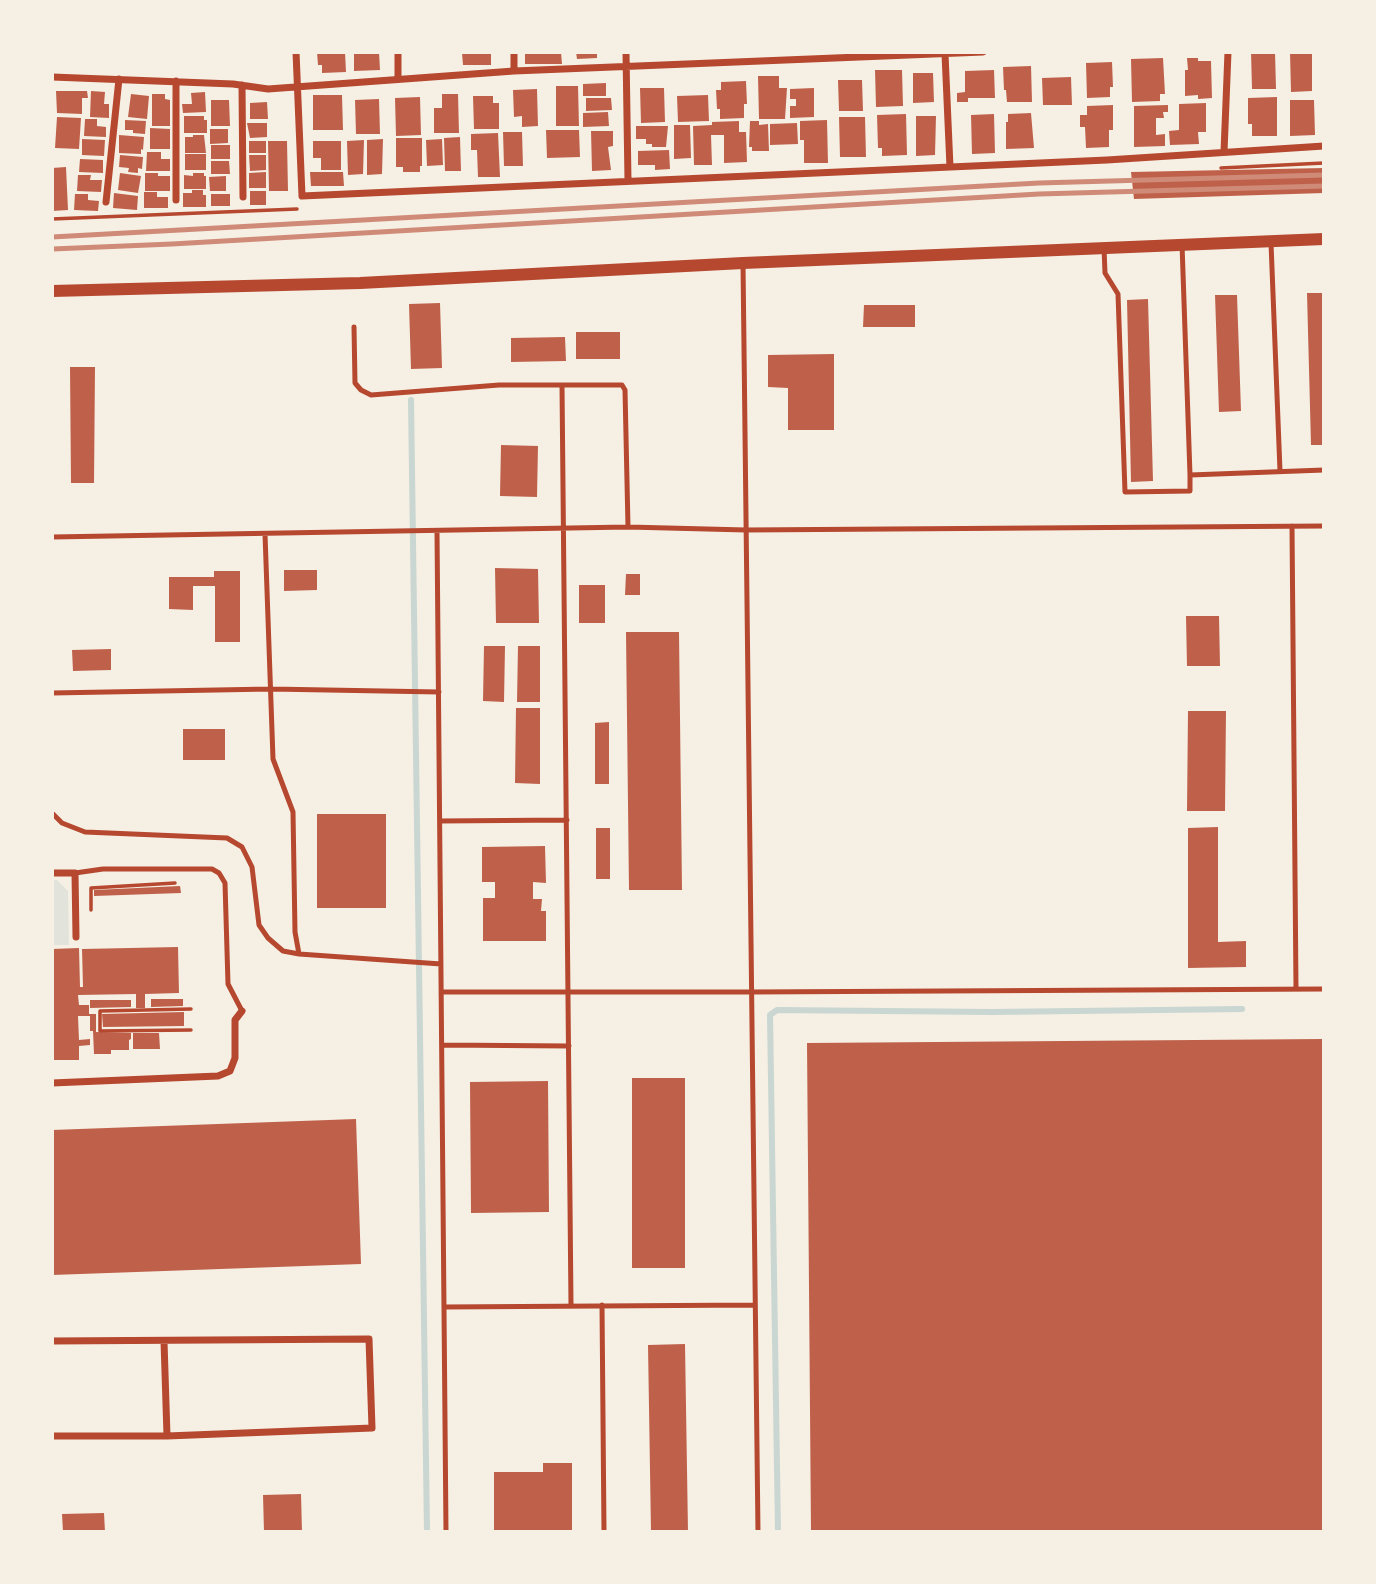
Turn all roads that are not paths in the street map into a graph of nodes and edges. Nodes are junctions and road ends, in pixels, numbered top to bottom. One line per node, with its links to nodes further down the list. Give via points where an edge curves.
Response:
1 (296, 52): 17 (street)
2 (398, 52): 13 (street)
3 (514, 52): 11 (street)
4 (626, 52): 10 (street)
5 (983, 52): 7 (street)
6 (1228, 52): 19 (street)
7 (971, 53): 8 (street)
8 (945, 54): 9 (street); 20 (street)
9 (742, 57): 10 (street)
10 (627, 67): 11 (street); 21 (street)
11 (514, 71): 13 (street)
12 (52, 77): 14 (street)
13 (398, 78): 17 (street)
14 (119, 79): 15 (street); 24 (street)
15 (176, 81): 16 (street); 23 (street)
16 (242, 85): 17 (street, via 268,89); 22 (street)
17 (296, 86): 21 (street, via 302,196)
18 (1324, 146): 19 (street)
19 (1224, 152): 20 (street)
20 (950, 167): 21 (street)
21 (628, 181)
22 (243, 197)
23 (176, 200)
24 (106, 202)
25 (1324, 239): 26 (street)
26 (1271, 242): 27 (street); 34 (lane)
27 (1182, 244): 28 (street); 35 (lane)
28 (1104, 248): 29 (street); 35 (lane, via 1105,273 1118,294 1125,492 1190,491)
29 (743, 263): 30 (street, via 360,283); 40 (lane)
30 (52, 291)
31 (354, 327): 32 (lane, via 355,383 371,395)
32 (562, 385): 38 (lane, via 622,385 625,390); 39 (lane)
33 (1324, 470): 34 (lane)
34 (1280, 471): 35 (lane)
35 (1190, 475)
36 (1293, 526): 37 (lane); 40 (lane); 55 (lane)
37 (1324, 526)
38 (628, 527): 39 (lane); 40 (lane)
39 (564, 528): 41 (lane); 48 (lane)
40 (746, 530): 59 (lane)
41 (437, 531): 42 (lane); 45 (lane)
42 (265, 534): 43 (lane); 44 (lane)
43 (52, 537)
44 (271, 689): 45 (lane); 46 (lane); 53 (lane, via 273,759 293,812)
45 (439, 692): 49 (lane)
46 (52, 693)
47 (52, 813): 53 (lane, via 62,823 85,832 227,838 242,847 252,867 260,925 268,938 283,951)
48 (567, 820): 49 (lane); 58 (lane)
49 (440, 821): 54 (lane)
50 (52, 873): 51 (street)
51 (75, 873): 52 (street); 60 (lane, via 103,869 212,869 219,873 225,883 228,984)
52 (76, 937)
53 (299, 954): 54 (lane)
54 (441, 964): 57 (lane)
55 (1296, 989): 56 (lane); 59 (lane)
56 (1324, 989)
57 (441, 992): 58 (lane); 61 (lane)
58 (569, 992): 59 (lane); 62 (lane)
59 (751, 992): 66 (lane)
60 (242, 1012): 63 (street, via 235,1020 235,1058 230,1071 218,1076)
61 (442, 1045): 62 (lane); 67 (lane)
62 (569, 1046): 64 (lane)
63 (52, 1083)
64 (572, 1305): 65 (lane); 67 (lane)
65 (602, 1305): 66 (lane); 73 (lane)
66 (754, 1305): 74 (lane)
67 (444, 1307): 72 (lane)
68 (52, 1341): 69 (street)
69 (164, 1341): 71 (street); 71 (street, via 369,1339 372,1428)
70 (52, 1436): 71 (street)
71 (167, 1436)
72 (446, 1531)
73 (604, 1531)
74 (758, 1531)

